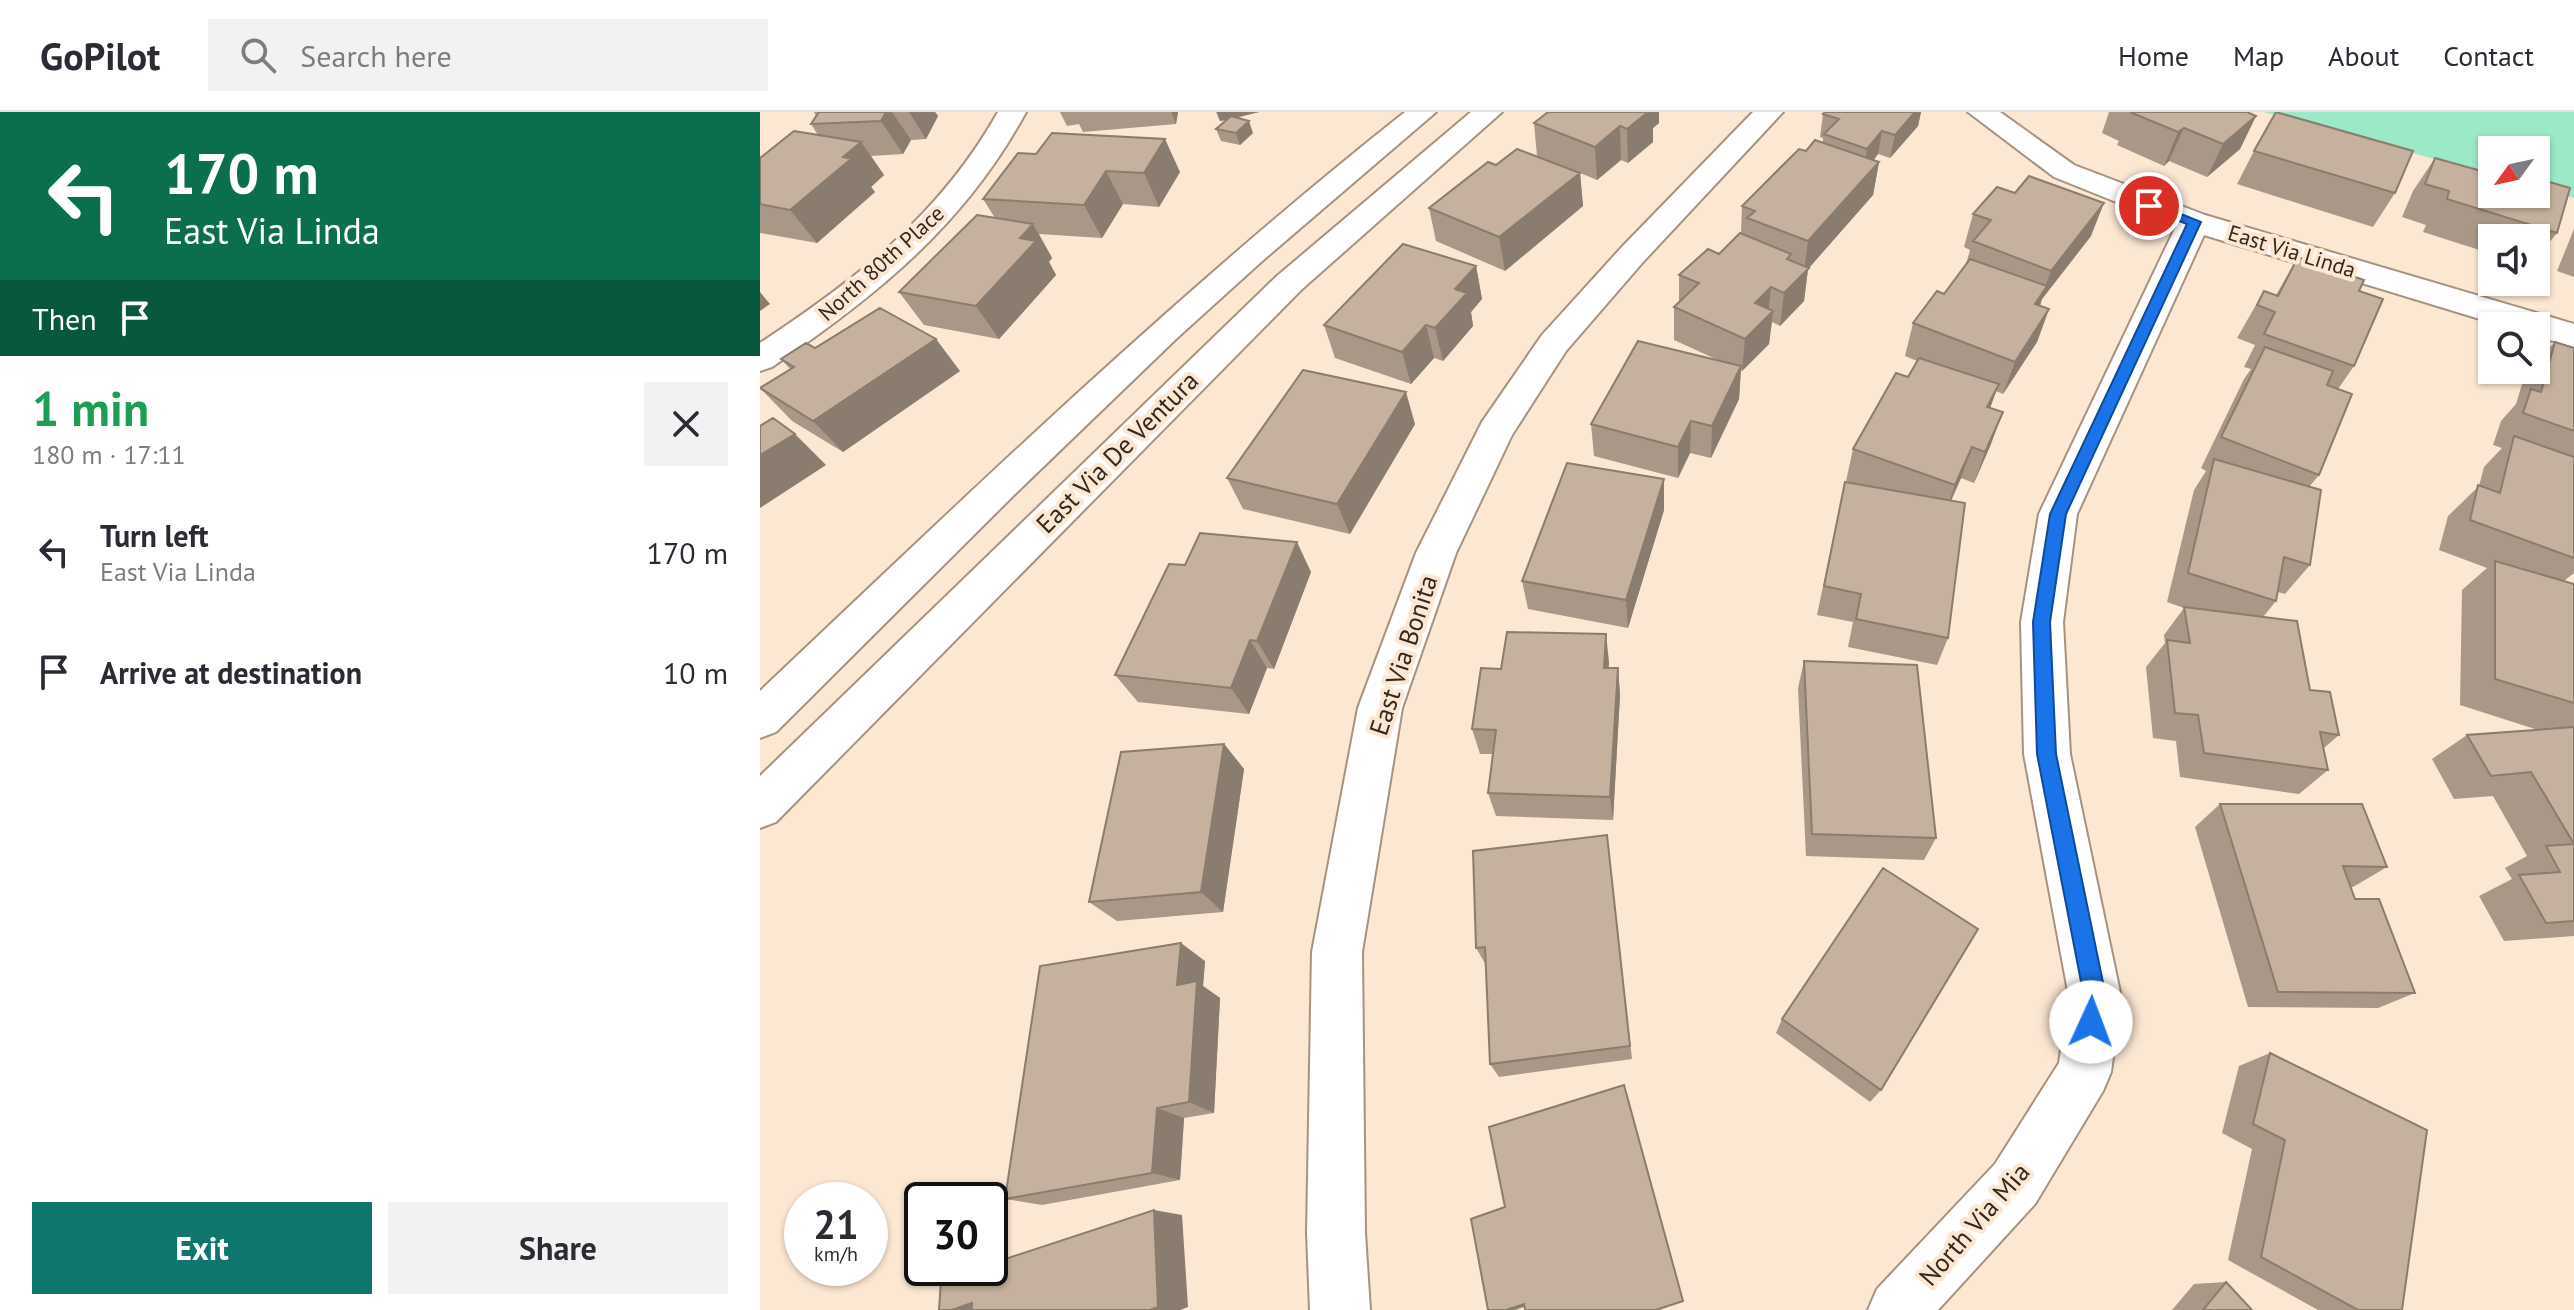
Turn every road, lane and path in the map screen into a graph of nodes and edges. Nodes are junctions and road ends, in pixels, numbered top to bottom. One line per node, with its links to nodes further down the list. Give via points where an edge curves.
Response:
1 (1012, 112): 8 (street, North 80th Place, via 985,160 925,230 819,320)
2 (1422, 112): 9 (street, East Via De Ventura, via 1278,228 1128,365)
3 (1488, 112): 10 (street, East Via De Ventura, via 1289,283)
4 (1769, 112): 11 (street, East Via Bonita, via 1564,332 1495,431 1436,553 1380,708 1337,952)
5 (1982, 112): 6 (street, East Via Linda, via 2064,171)
6 (2194, 222): 7 (street, East Via Linda); 12 (street, North Via Mia, via 2058,514 2042,622 2047,754 2095,997 2084,1072 2015,1184)
7 (2574, 336)
8 (760, 359)
9 (760, 719)
10 (760, 807)
11 (1340, 1310)
12 (1898, 1310)

